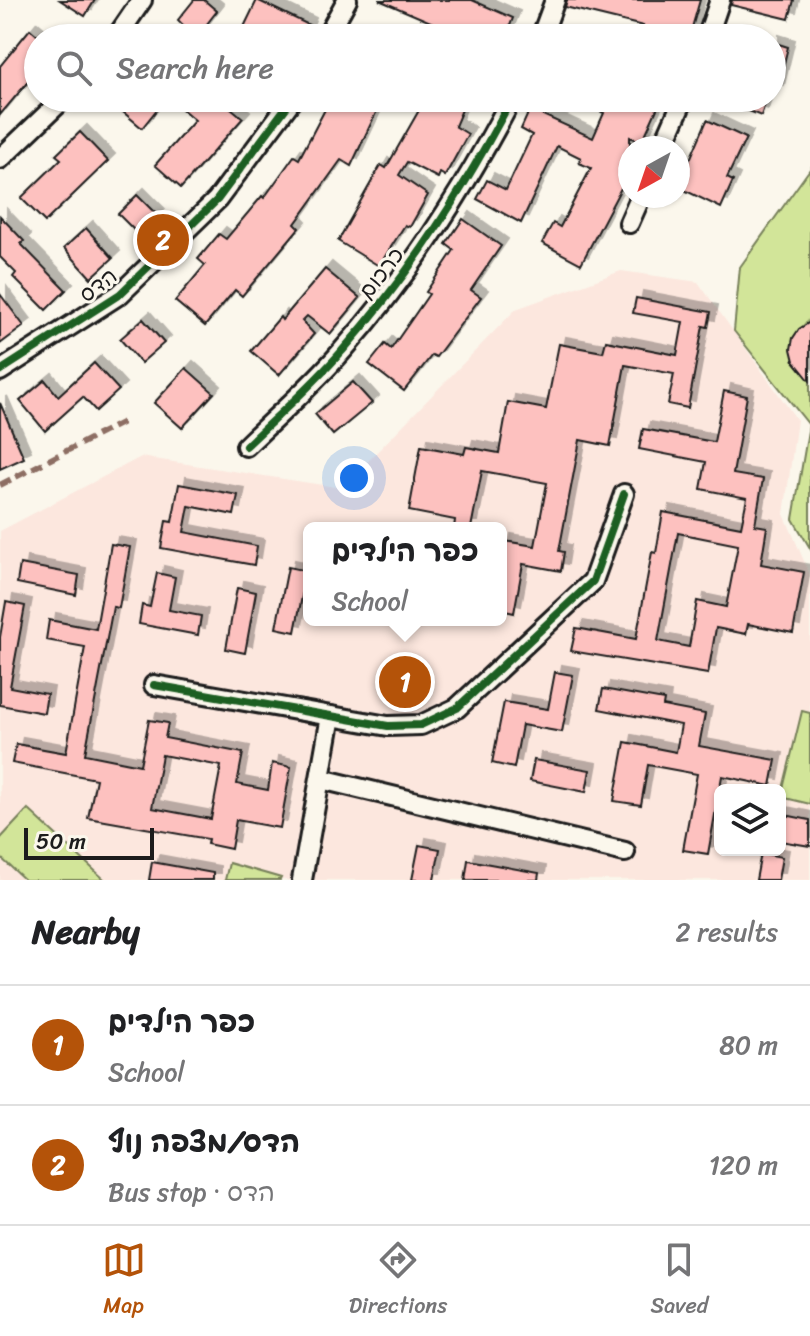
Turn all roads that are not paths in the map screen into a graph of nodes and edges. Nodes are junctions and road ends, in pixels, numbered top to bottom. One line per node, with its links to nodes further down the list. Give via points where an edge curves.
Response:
1 (142, 0): 5 (street)
2 (347, 0): 6 (street)
3 (555, 0): 7 (street)
4 (720, 0): 8 (street)
5 (126, 24)
6 (334, 24)
7 (546, 24)
8 (712, 24)
9 (49, 112): 14 (street)
10 (283, 112): 17 (street, הדס, via 217,200 120,294)
11 (505, 112): 18 (street, כרכום, via 476,168 410,268 341,352)
12 (678, 112): 13 (street)
13 (667, 136)
14 (0, 159)
15 (636, 208): 16 (street)
16 (629, 223)
17 (0, 371)
18 (246, 446)
19 (624, 494): 21 (street, via 593,581 457,708 421,725 388,726)
20 (154, 685): 21 (street)
21 (331, 716): 22 (street)
22 (321, 779): 23 (street); 24 (street)
23 (625, 852)
24 (302, 880)

